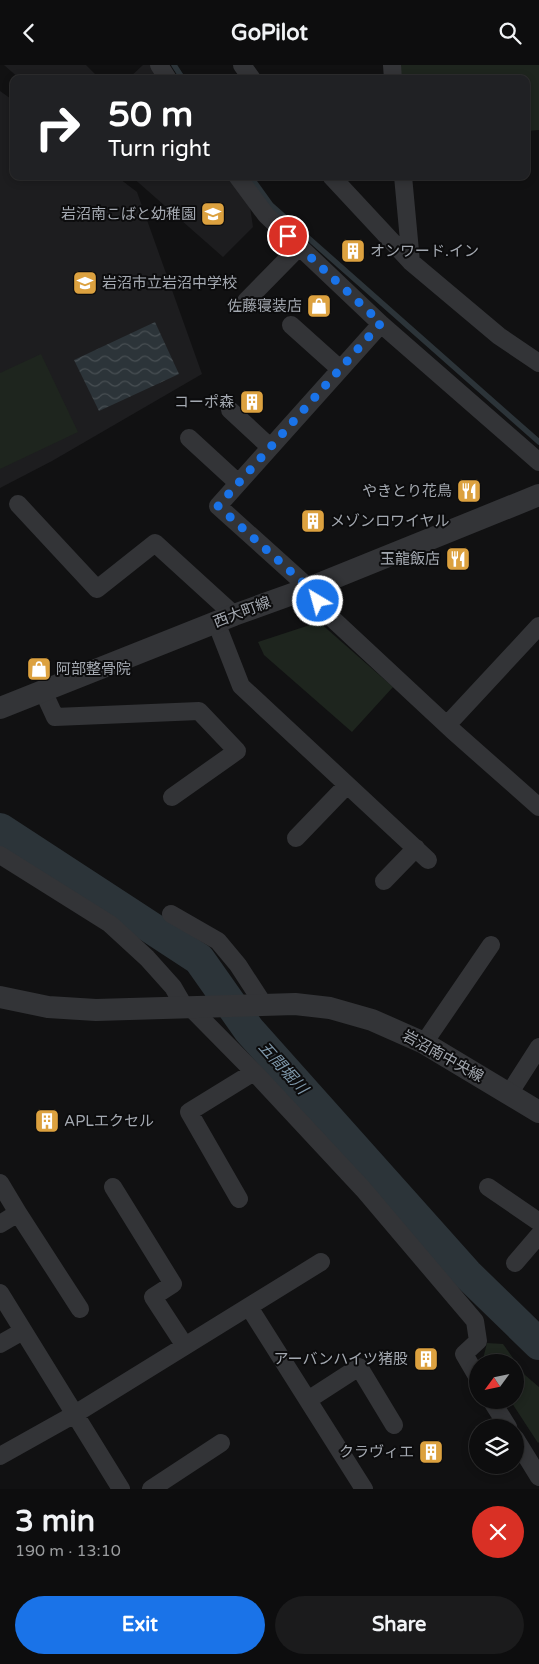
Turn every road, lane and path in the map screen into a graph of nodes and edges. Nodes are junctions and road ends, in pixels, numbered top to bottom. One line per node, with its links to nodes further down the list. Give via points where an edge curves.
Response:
1 (240, 180): 4 (street, via 266,215)
2 (335, 180): 5 (street)
3 (403, 180): 5 (street)
4 (300, 247): 6 (street); 7 (street)
5 (411, 262): 9 (street, via 499,336)
6 (246, 301)
7 (381, 323): 10 (street); 14 (street)
8 (291, 325): 10 (street)
9 (539, 363)
10 (340, 369): 13 (street)
11 (230, 409): 13 (street)
12 (189, 438): 15 (street)
13 (270, 447): 15 (street)
14 (539, 461)
15 (238, 483): 18 (street, via 218,506)
16 (539, 495): 18 (street, 西大町線)
17 (18, 504): 19 (street, via 97,589 155,543)
18 (309, 588): 19 (street, 西大町線); 23 (street, via 321,608)
19 (225, 618): 21 (street, 西大町線); 24 (street, via 241,686)
20 (539, 627): 23 (street)
21 (43, 691): 22 (street, 西大町線); 25 (street, via 56,717 199,711 237,751)
22 (0, 708)
23 (447, 725): 26 (street)
24 (347, 785): 27 (street); 29 (street, via 422,854)
25 (172, 797)
26 (539, 807)
27 (296, 838)
28 (0, 855): 34 (street, via 110,924 147,958)
29 (384, 881)
30 (171, 913): 33 (street, via 218,941 238,965)
31 (491, 945): 35 (street)
32 (0, 997): 34 (street, via 48,1007 96,1010)
33 (258, 1005): 34 (street, 岩沼南中央線); 35 (street, 岩沼南中央線, via 295,1004 330,1008 372,1020)
34 (189, 1006): 37 (street)
35 (424, 1043): 38 (street, 岩沼南中央線)
36 (539, 1047): 38 (street)
37 (254, 1072): 43 (street, via 188,1111); 56 (street, via 363,1189 475,1321 478,1341 464,1354)
38 (509, 1094): 39 (street, 岩沼南中央線)
39 (539, 1112)
40 (0, 1183): 44 (street)
41 (113, 1187): 55 (street, via 173,1283 153,1297)
42 (488, 1187): 45 (street)
43 (240, 1199)
44 (18, 1213): 46 (street); 52 (street)
45 (539, 1222)
46 (0, 1224)
47 (539, 1235): 49 (street)
48 (321, 1263): 51 (street)
49 (515, 1263)
50 (0, 1293): 53 (street)
51 (249, 1307): 55 (street); 57 (street)
52 (80, 1309)
53 (23, 1331): 54 (street); 58 (street)
54 (0, 1344)
55 (185, 1346): 58 (street)
56 (469, 1363)
57 (308, 1400): 59 (street, via 359,1367); 66 (street)
58 (75, 1414): 62 (street); 64 (street)
59 (394, 1425)
60 (221, 1443): 65 (street)
61 (524, 1453): 63 (street)
62 (0, 1456)
63 (539, 1477)
64 (121, 1489)
65 (151, 1489)
66 (364, 1489)

